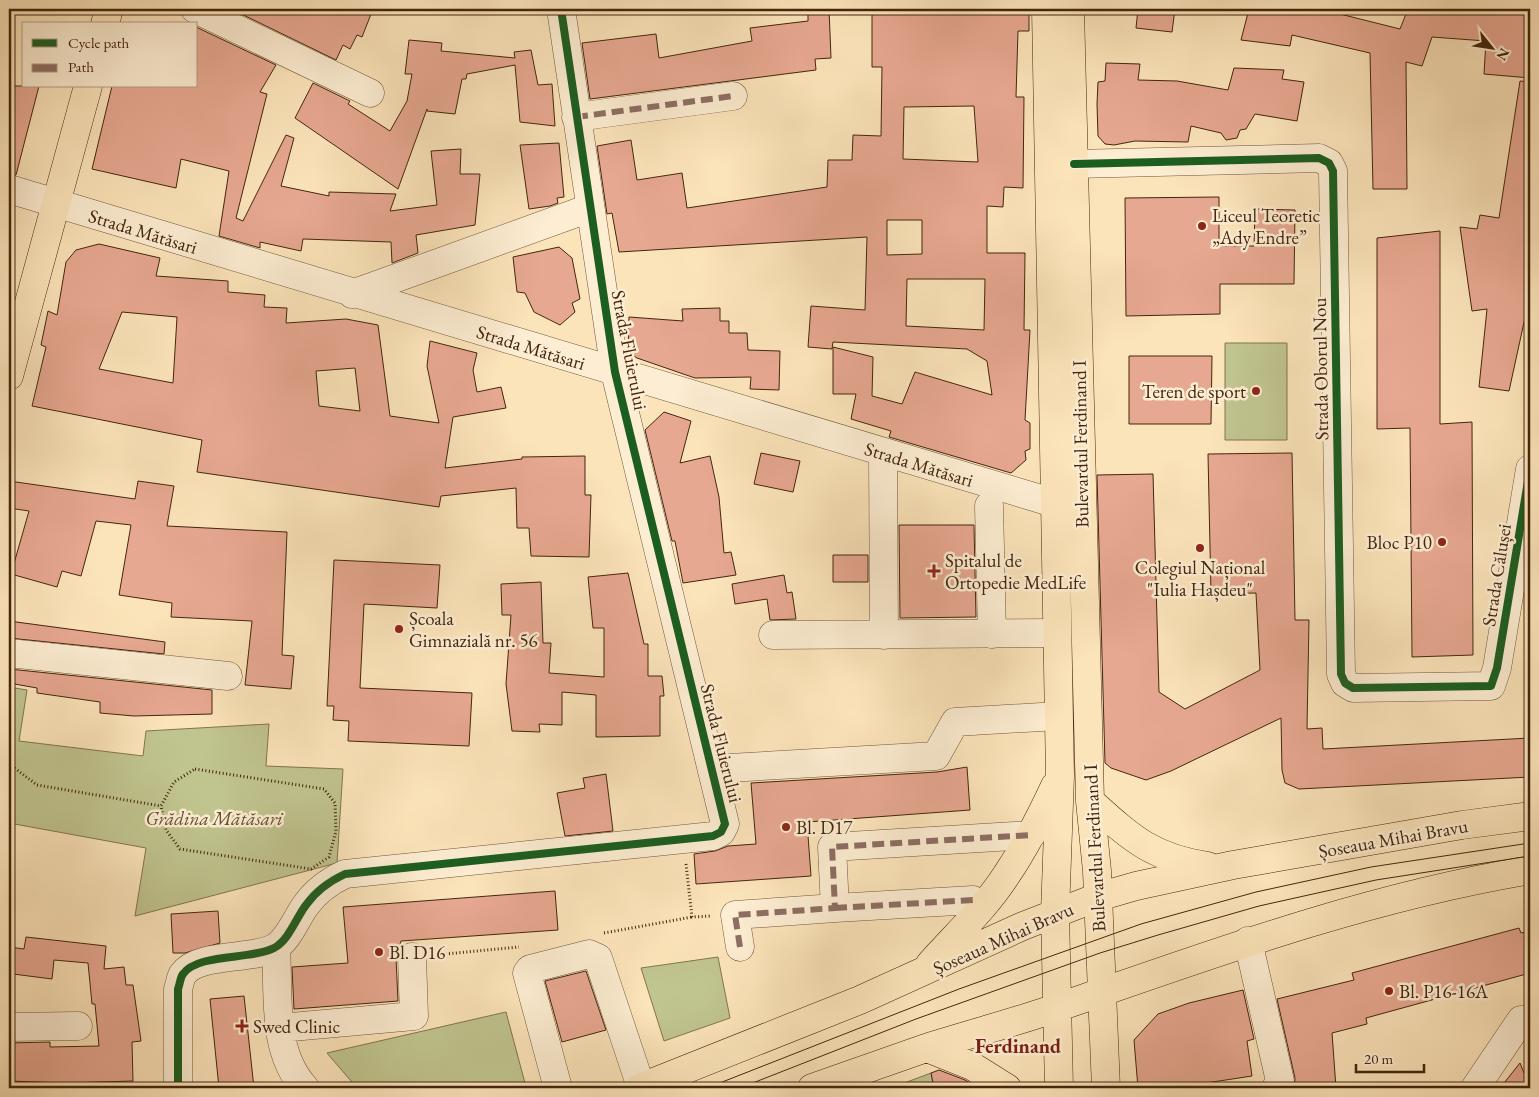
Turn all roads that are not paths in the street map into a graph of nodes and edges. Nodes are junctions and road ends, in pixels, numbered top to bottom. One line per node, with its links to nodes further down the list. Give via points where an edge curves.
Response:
1 (109, 9): 6 (main road)
2 (195, 9): 8 (street)
3 (561, 9): 10 (street, Strada Fluierului)
4 (1046, 9): 13 (main road, Bulevardul Ferdinand I)
5 (1070, 9): 11 (main road, Bulevardul Ferdinand I)
6 (106, 22)
7 (87, 88): 14 (main road)
8 (370, 93)
9 (733, 96): 10 (street)
10 (576, 117): 15 (street, Strada Fluierului)
11 (1074, 164): 13 (main road, Bulevardul Ferdinand I); 30 (street, Strada Oborul Nou, via 1319,158 1329,163 1333,171 1340,674 1345,683 1354,688)
12 (9, 189): 14 (street, Strada Mătăsari)
13 (1062, 194): 22 (main road, Bulevardul Ferdinand I); 32 (main road, Bulevardul Ferdinand I)
14 (55, 204): 16 (street, Strada Mătăsari); 17 (main road)
15 (590, 208): 16 (street); 18 (street, Strada Fluierului)
16 (352, 294): 18 (street, Strada Mătăsari)
17 (18, 310): 19 (main road)
18 (615, 372): 20 (street, Strada Mătăsari); 33 (street, Strada Fluierului)
19 (9, 376)
20 (883, 453): 22 (street, Strada Mătăsari); 27 (street)
21 (1530, 469): 30 (street, Strada Călușei, via 1497,668)
22 (1054, 503): 25 (main road, Bulevardul Ferdinand I)
23 (989, 506): 24 (street)
24 (992, 634): 25 (street); 27 (street)
25 (1056, 634): 31 (main road, Bulevardul Ferdinand I)
26 (773, 635): 27 (street)
27 (884, 635)
28 (9, 653): 29 (street)
29 (228, 676)
30 (1490, 686)
31 (1058, 716): 33 (street, via 955,722 936,756); 34 (main road, Bulevardul Ferdinand I)
32 (1088, 717): 34 (main road); 35 (main road, Bulevardul Ferdinand I)
33 (712, 769): 45 (street, Strada Fluierului, via 725,824 721,832 713,836 345,874 315,895)
34 (1060, 776): 37 (main road); 43 (main road, Bulevardul Ferdinand I)
35 (1090, 801): 38 (main road, via 1139,844 1160,855 1208,866); 40 (main road, Bulevardul Ferdinand I)
36 (1530, 816): 38 (main road, Șoseaua Mihai Bravu)
37 (1031, 834): 42 (street, via 832,848); 48 (main road, via 987,901)
38 (1233, 865): 40 (main road, Șoseaua Mihai Bravu)
39 (1530, 870): 44 (main road, via 1391,898)
40 (1098, 897): 43 (main road, Șoseaua Mihai Bravu); 49 (main road, Bulevardul Ferdinand I)
41 (973, 900): 42 (street)
42 (835, 908): 46 (street, via 735,915)
43 (1054, 913): 48 (main road, Șoseaua Mihai Bravu); 50 (main road, Bulevardul Ferdinand I)
44 (1248, 941): 49 (main road); 64 (street, via 1280,1081)
45 (276, 947): 54 (street); 56 (street, via 199,964 182,976 178,989)
46 (740, 947)
47 (412, 957): 54 (street, via 414,1016)
48 (920, 974): 59 (main road, Șoseaua Mihai Bravu)
49 (1102, 991): 50 (main road); 63 (main road, Bulevardul Ferdinand I)
50 (1056, 1008): 55 (main road); 62 (main road, Bulevardul Ferdinand I)
51 (1526, 1020): 65 (street)
52 (78, 1026): 53 (street)
53 (9, 1027)
54 (280, 1028): 57 (street, via 286,1060)
55 (927, 1048): 60 (main road); 61 (main road, via 972,1066)
56 (178, 1088)
57 (305, 1088)
58 (558, 1088): 59 (street, via 527,974 530,969 589,954 598,958)
59 (640, 1088)
60 (812, 1088)
61 (1007, 1088)
62 (1059, 1088)
63 (1106, 1088)
64 (1276, 1088)
65 (1475, 1088)

